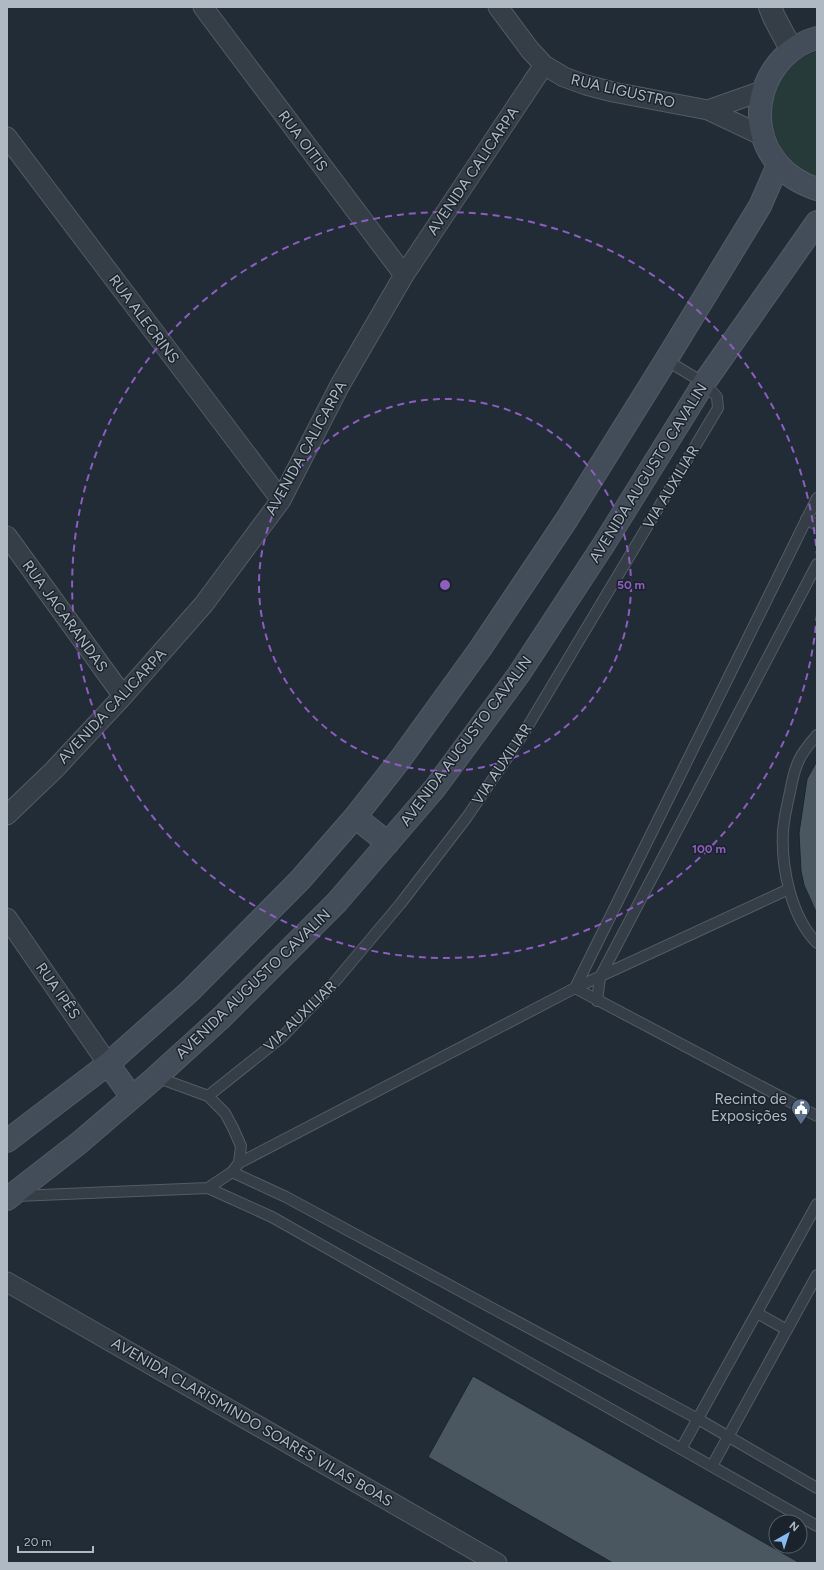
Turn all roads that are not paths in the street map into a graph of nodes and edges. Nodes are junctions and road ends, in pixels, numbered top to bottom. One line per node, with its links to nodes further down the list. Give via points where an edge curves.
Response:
1 (203, 7): 14 (street, RUA OITIS)
2 (498, 7): 6 (street, RUA LIGUSTRO)
3 (770, 7): 5 (street)
4 (817, 38): 5 (main road)
5 (791, 49): 7 (main road, via 773,68)
6 (544, 65): 8 (street, RUA LIGUSTRO, via 564,77 586,85); 14 (street, AVENIDA CALICARPA)
7 (762, 91): 8 (street); 9 (main road, via 759,114)
8 (708, 110): 9 (street, RUA LIGUSTRO)
9 (762, 136): 11 (main road)
10 (7, 138): 18 (street, RUA ALECRINS)
11 (778, 165): 12 (main road, via 791,177); 15 (main road, via 760,206)
12 (817, 189)
13 (817, 222): 16 (main road, AVENIDA AUGUSTO CAVALIN)
14 (404, 274): 18 (street, AVENIDA CALICARPA, via 340,385)
15 (666, 360): 16 (lane, VIA AUXILIAR); 26 (main road, via 567,519 480,649)
16 (704, 383): 27 (main road, AVENIDA AUGUSTO CAVALIN, via 519,674 435,788); 36 (lane, VIA AUXILIAR, via 717,397 718,408 522,736 467,817 401,903 333,984 282,1037)
17 (817, 498): 19 (lane)
18 (281, 500): 23 (street, AVENIDA CALICARPA, via 204,604)
19 (806, 519): 20 (lane); 32 (lane)
20 (817, 525)
21 (7, 536): 23 (street, RUA JACARANDAS)
22 (817, 564): 31 (lane)
23 (123, 696): 25 (street, AVENIDA CALICARPA)
24 (817, 735): 28 (lane, via 799,759 785,814 785,871)
25 (7, 816)
26 (355, 817): 27 (main road); 34 (main road, via 300,880 256,925 190,991)
27 (388, 843): 35 (main road, AVENIDA AUGUSTO CAVALIN, via 337,902 222,1017)
28 (789, 889): 30 (lane, via 806,929); 31 (lane)
29 (7, 918): 34 (street, RUA IPÊS)
30 (817, 943)
31 (600, 977): 32 (lane); 33 (lane)
32 (575, 988): 33 (lane); 40 (lane)
33 (597, 1001): 38 (lane)
34 (108, 1064): 37 (main road); 39 (main road)
35 (156, 1077): 36 (lane); 37 (main road, AVENIDA AUGUSTO CAVALIN)
36 (208, 1096): 40 (lane, via 225,1113 233,1128 241,1146)
37 (132, 1097): 43 (main road, AVENIDA AUGUSTO CAVALIN)
38 (817, 1116)
39 (7, 1141)
40 (239, 1163): 41 (lane)
41 (232, 1172): 42 (lane); 49 (lane, via 286,1197)
42 (208, 1188): 43 (lane); 51 (lane, via 272,1217)
43 (9, 1198)
44 (817, 1204): 47 (lane)
45 (817, 1275): 48 (lane)
46 (7, 1282): 55 (street, AVENIDA CLARISMINDO SOARES VILAS BOAS)
47 (756, 1313): 48 (lane); 49 (lane)
48 (787, 1330): 50 (lane)
49 (698, 1419): 50 (lane); 51 (lane)
50 (728, 1437): 52 (lane); 53 (lane)
51 (681, 1449): 52 (lane)
52 (712, 1466): 54 (lane)
53 (817, 1488)
54 (817, 1526)
55 (497, 1563)

